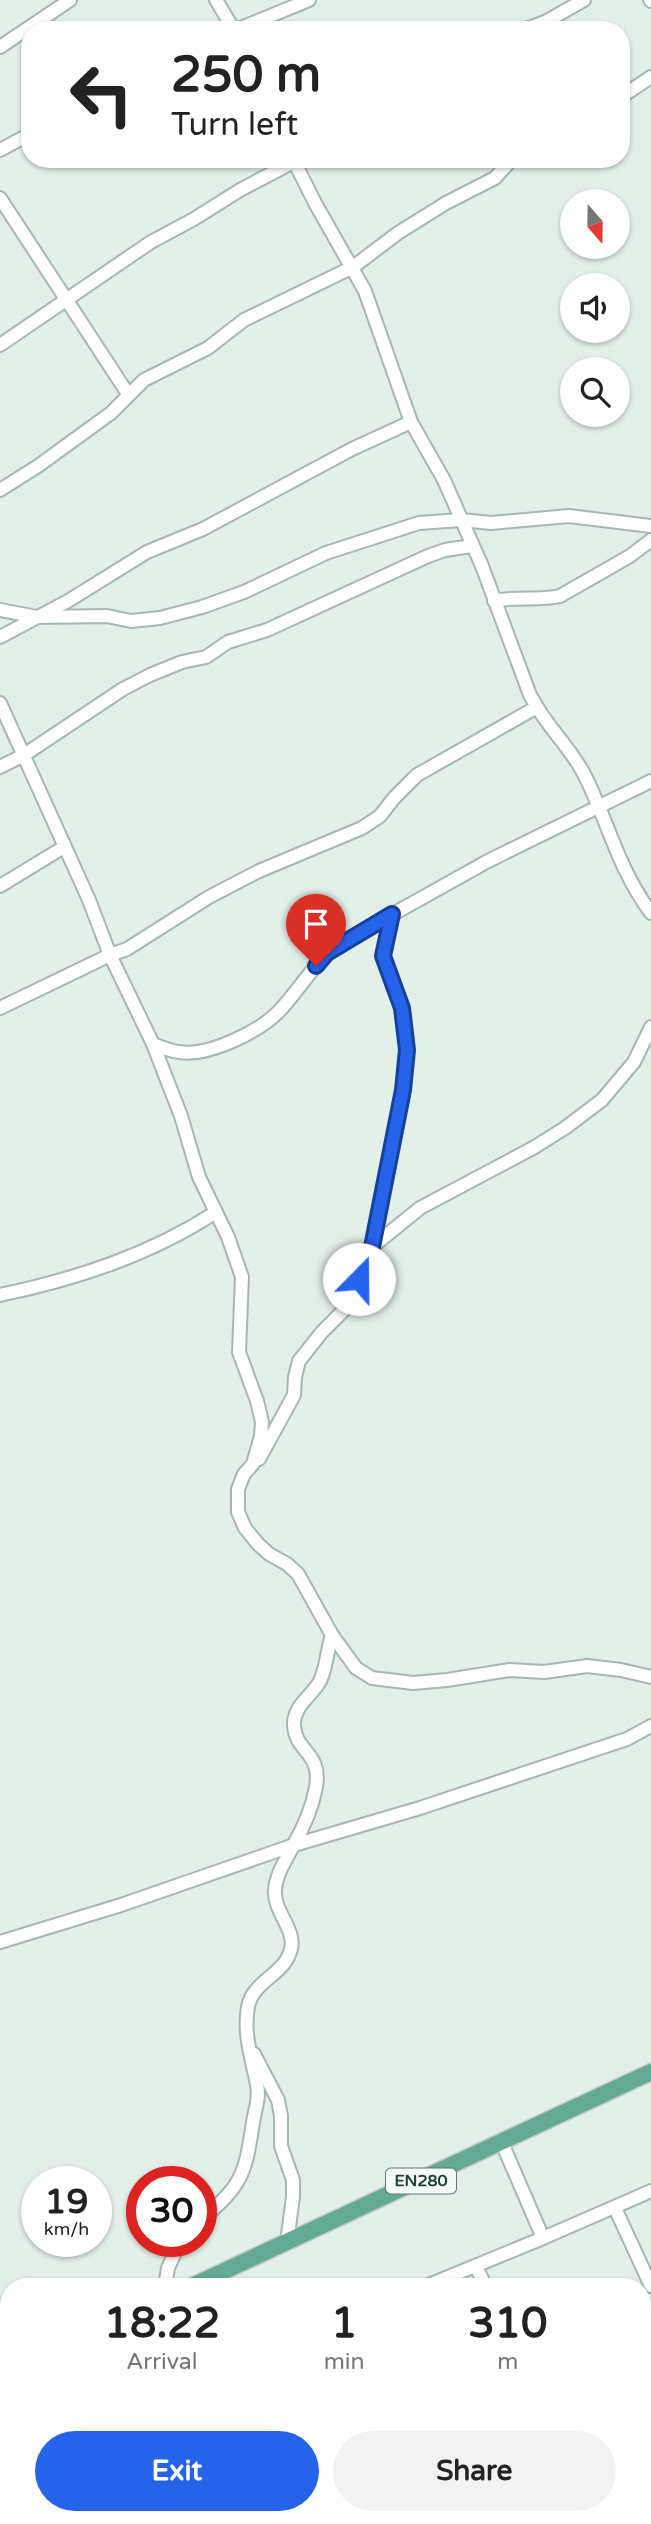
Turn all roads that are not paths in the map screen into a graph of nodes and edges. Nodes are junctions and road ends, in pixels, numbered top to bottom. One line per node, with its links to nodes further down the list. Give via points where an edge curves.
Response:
1 (70, 0): 5 (street)
2 (216, 0): 6 (street)
3 (309, 0): 7 (street)
4 (584, 0): 8 (street)
5 (39, 21)
6 (229, 21)
7 (257, 21)
8 (547, 21)
9 (21, 33): 10 (street)
10 (0, 47)
11 (651, 77): 12 (street)
12 (630, 91)
13 (21, 139): 14 (street)
14 (0, 150)
15 (281, 168): 20 (street, via 151,242)
16 (300, 168): 19 (street)
17 (505, 168): 19 (street, via 486,184 398,233)
18 (1, 202): 20 (street)
19 (352, 267): 22 (street, via 244,320 214,344 144,380); 23 (street, via 365,291)
20 (66, 298): 21 (street); 22 (street)
21 (0, 345)
22 (128, 394): 24 (street, via 111,413)
23 (411, 422): 25 (street); 31 (street, via 203,529 147,552)
24 (0, 490)
25 (461, 520): 26 (street, via 491,523 569,516); 28 (street); 31 (street, via 419,523 373,537 326,553 244,592 160,618)
26 (651, 526)
27 (651, 540): 29 (street, via 560,596)
28 (472, 546): 29 (street); 35 (street, via 428,556 267,630 228,642 206,657 150,676)
29 (494, 601): 34 (street)
30 (0, 610): 31 (street)
31 (37, 617): 32 (street)
32 (0, 637)
33 (0, 703): 35 (street)
34 (537, 707): 38 (street, via 575,758); 43 (street, via 417,775 373,822 259,871)
35 (24, 755): 36 (street); 39 (street)
36 (0, 767)
37 (651, 781): 38 (street)
38 (598, 806): 41 (street, via 625,872); 42 (street)
39 (64, 847): 40 (street); 43 (street)
40 (0, 886)
41 (651, 913)
42 (392, 914): 46 (street, via 327,953 280,1011 243,1037 194,1052); 48 (street, via 383,956 402,1008 407,1050)
43 (110, 955): 44 (street); 46 (street)
44 (0, 1008)
45 (651, 1027): 48 (street, via 634,1062 602,1100 533,1148 420,1208)
46 (153, 1044): 47 (street, via 199,1177)
47 (216, 1212): 49 (street, via 111,1266); 50 (street, via 242,1277 239,1352 262,1422)
48 (372, 1247): 50 (street, via 353,1301 306,1349 299,1361 294,1395 261,1458)
49 (0, 1295)
50 (253, 1464): 51 (street, via 238,1489 238,1512 245,1528 269,1554 298,1574)
51 (332, 1635): 52 (street, via 356,1668 385,1680 413,1683 510,1670 544,1672 587,1666); 54 (street, via 319,1684 295,1716 295,1734 318,1771 310,1810)
52 (651, 1677)
53 (651, 1726): 54 (street, via 628,1739)
54 (294, 1845): 55 (street); 56 (street, via 277,1877 274,1897 292,1948 282,1967 265,1979 248,2005)
55 (0, 1942)
56 (248, 2045): 60 (street, via 258,2098 247,2163 240,2180); 63 (street, via 270,2081 281,2116 281,2146 293,2180)
57 (651, 2072): 58 (main road, EN280)
58 (502, 2143): 62 (street); 63 (main road, EN280)
59 (651, 2191): 61 (street)
60 (217, 2207)
61 (615, 2208): 62 (street); 70 (street)
62 (543, 2238): 65 (street)
63 (287, 2242): 67 (main road, EN280)
64 (173, 2257): 66 (street)
65 (476, 2267): 68 (street); 69 (street)
66 (166, 2278)
67 (209, 2278)
68 (447, 2278)
69 (482, 2278)
70 (647, 2278)

